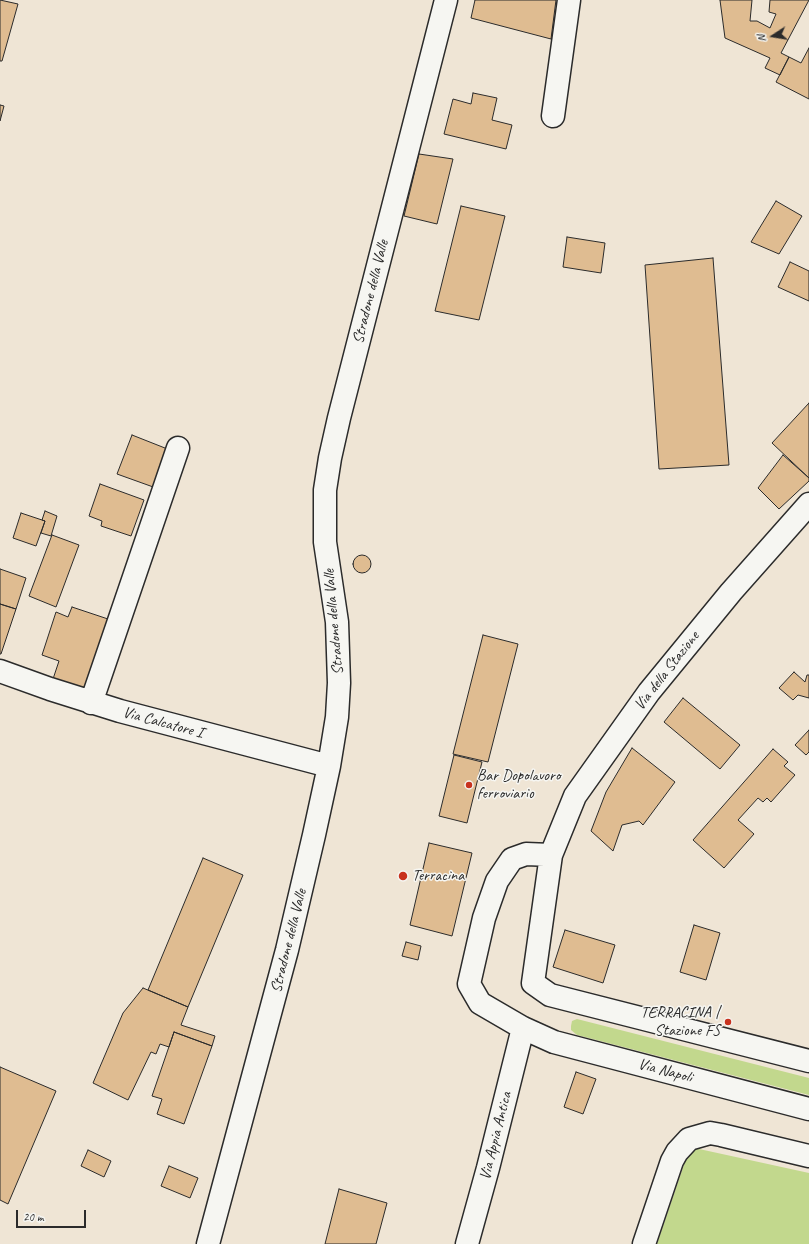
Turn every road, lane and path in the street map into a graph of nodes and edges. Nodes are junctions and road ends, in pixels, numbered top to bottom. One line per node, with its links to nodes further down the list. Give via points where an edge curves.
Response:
1 (446, 0): 8 (street, Stradone della Valle, via 339,418 325,490 325,542 337,622 339,683 337,717)
2 (569, 0): 3 (street)
3 (553, 116)
4 (178, 448): 7 (street)
5 (809, 504): 9 (street, Via della Stazione, via 649,692 575,796)
6 (0, 671): 7 (street, Via Calcatore I)
7 (91, 703): 8 (street, Via Calcatore I)
8 (329, 766): 14 (street, Stradone della Valle, via 289,942)
9 (551, 855): 10 (street, Via Napoli, via 526,854 512,860 497,881 488,904 469,984 480,1003); 11 (street, Via della Stazione, via 533,983 550,995)
10 (522, 1028): 12 (street, Via Napoli, via 566,1045); 15 (street, Via Appia Antica)
11 (809, 1061)
12 (809, 1109)
13 (809, 1156): 16 (street, via 710,1133 689,1139 672,1161)
14 (208, 1244)
15 (467, 1244)
16 (644, 1244)

